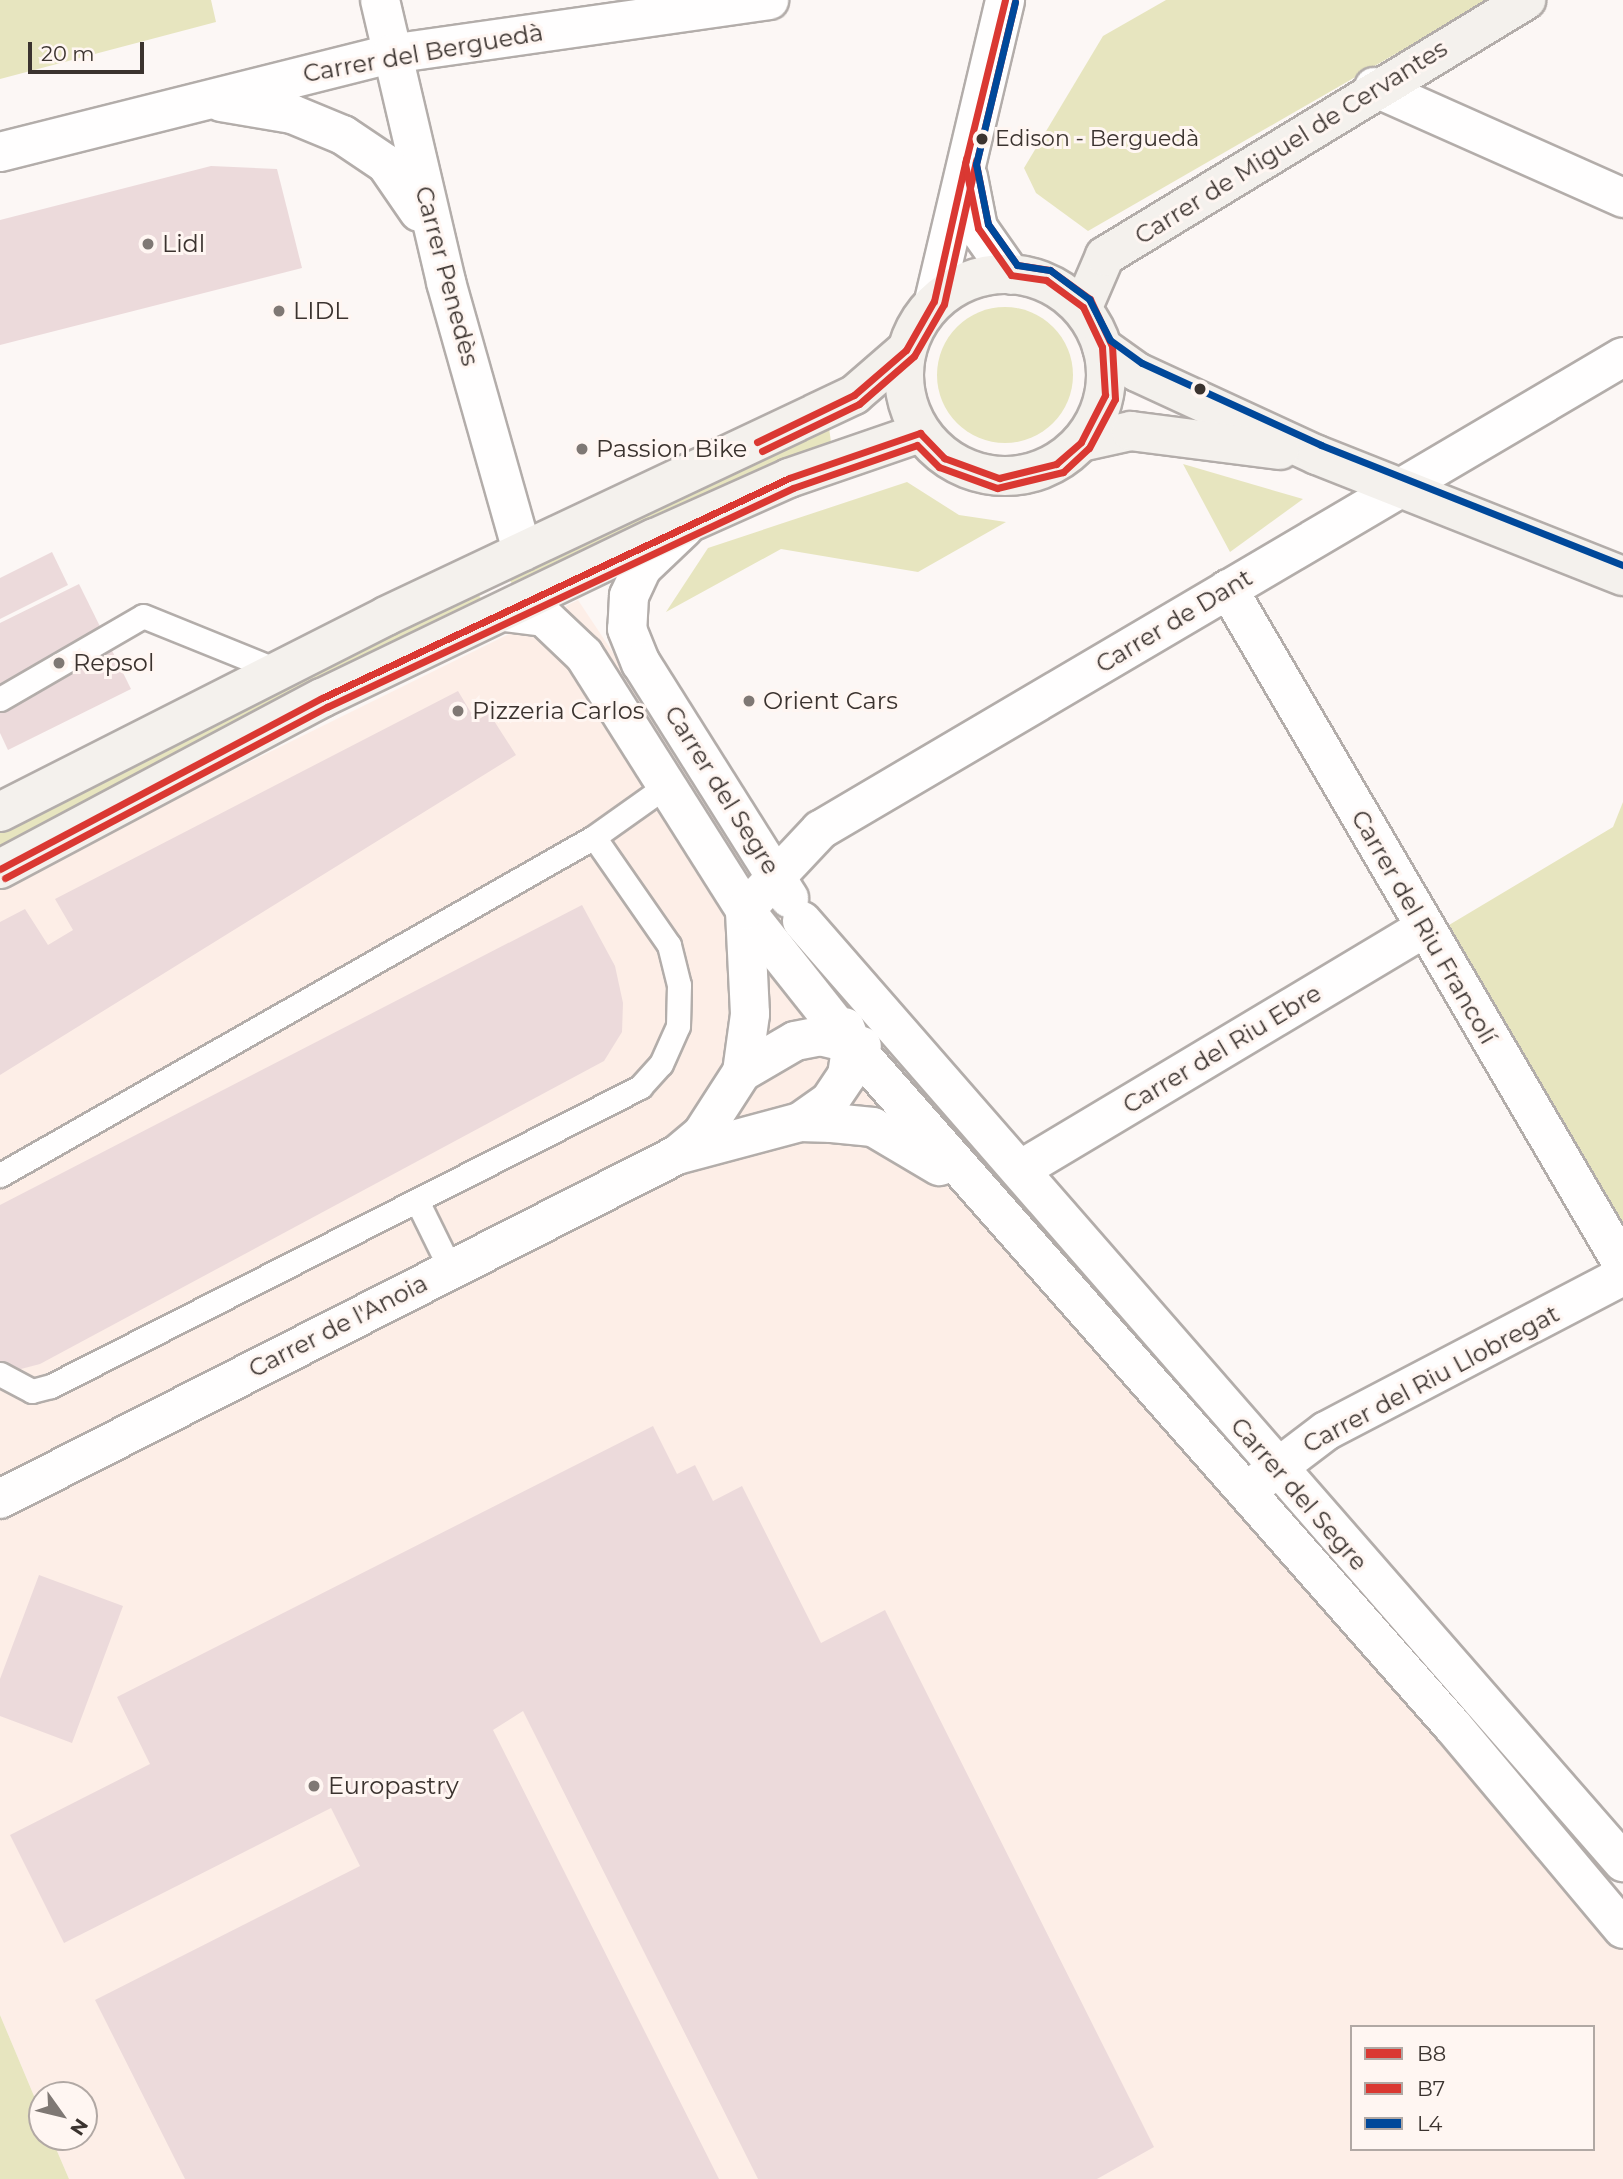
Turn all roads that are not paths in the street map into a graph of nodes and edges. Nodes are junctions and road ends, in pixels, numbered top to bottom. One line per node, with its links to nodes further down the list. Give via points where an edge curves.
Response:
1 (380, 0): 5 (street, Carrer Penedès)
2 (769, 0): 5 (street, Carrer del Berguedà)
3 (1005, 0): 9 (street)
4 (1526, 0): 6 (main road, Carrer de Miguel de Cervantes)
5 (391, 54): 7 (street, Carrer del Berguedà); 11 (street, Carrer Penedès)
6 (1374, 87): 10 (street); 14 (main road, Carrer de Miguel de Cervantes, via 1105,256)
7 (195, 101): 8 (street, Carrer del Berguedà); 11 (street, via 292,114 359,145 386,164 413,199)
8 (0, 152)
9 (965, 164): 12 (street, via 978,228); 13 (street)
10 (1623, 198)
11 (441, 257): 23 (street, Carrer Penedès)
12 (1011, 275): 13 (main road, via 967,280); 14 (main road, via 1046,280)
13 (934, 301): 16 (main road)
14 (1083, 307): 15 (main road)
15 (1102, 346): 19 (main road, via 1105,394); 20 (main road, via 1137,372)
16 (905, 350): 18 (main road, via 903,390); 23 (main road, via 854,395)
17 (1623, 358): 21 (street, Carrer de Dant)
18 (920, 433): 19 (main road, via 965,470 999,478 1056,464); 22 (main road, via 789,478)
19 (1081, 442): 20 (main road, via 1131,431)
20 (1317, 455): 21 (main road)
21 (1395, 487): 24 (main road); 25 (street, Carrer de Dant)
22 (693, 520): 26 (main road); 33 (street, Carrer del Segre, via 642,568 629,596 627,629 641,663)
23 (523, 551): 27 (main road)
24 (1623, 576)
25 (1228, 589): 33 (street, Carrer de Dant, via 820,830); 36 (street, Carrer del Riu Francolí)
26 (504, 612): 29 (street, Carrer del Segre, via 544,617 584,654); 32 (main road, via 322,698)
27 (279, 671): 28 (lane, via 143,616); 30 (main road)
28 (0, 699)
29 (663, 788): 31 (lane); 34 (street, Carrer del Segre)
30 (0, 813)
31 (594, 837): 43 (lane); 44 (lane, via 669,946 679,985 678,1026 661,1064 614,1104)
32 (0, 869)
33 (778, 880): 34 (street, Carrer de Dant); 35 (street, Carrer del Segre)
34 (745, 910): 37 (street, Carrer del Segre); 38 (street, Carrer del Segre, via 750,1014)
35 (802, 921): 37 (street, Carrer del Segre); 40 (street, Carrer del Segre)
36 (1423, 928): 42 (street, Carrer del Riu Ebre); 46 (street, Carrer del Riu Francolí)
37 (852, 1045): 38 (street, Carrer del Segre, via 820,1036 795,1041); 39 (street, via 841,1084 829,1102); 40 (street, Carrer del Segre, via 892,1058); 45 (street, Carrer del Segre)
38 (742, 1072): 41 (street, Carrer de l'Anoia, via 702,1134)
39 (800, 1122): 41 (street, Carrer de l'Anoia); 45 (street, Carrer del Segre, via 885,1133)
40 (978, 1124): 42 (street, Carrer del Segre)
41 (677, 1154): 47 (street, Carrer de l'Anoia)
42 (1020, 1170): 50 (street, Carrer del Segre)
43 (0, 1175)
44 (418, 1203): 47 (lane); 49 (lane, via 51,1386 32,1391 11,1385)
45 (990, 1207): 51 (street, Carrer del Segre)
46 (1623, 1265)
47 (450, 1268): 52 (street, Carrer de l'Anoia)
48 (1623, 1276): 50 (street, Carrer del Riu Llobregat, via 1326,1431)
49 (0, 1374)
50 (1275, 1468): 51 (street, Carrer del Riu Llobregat); 53 (street, Carrer del Segre)
51 (1245, 1493): 54 (street, Carrer del Segre)
52 (0, 1499)
53 (1623, 1863)
54 (1623, 1929)

